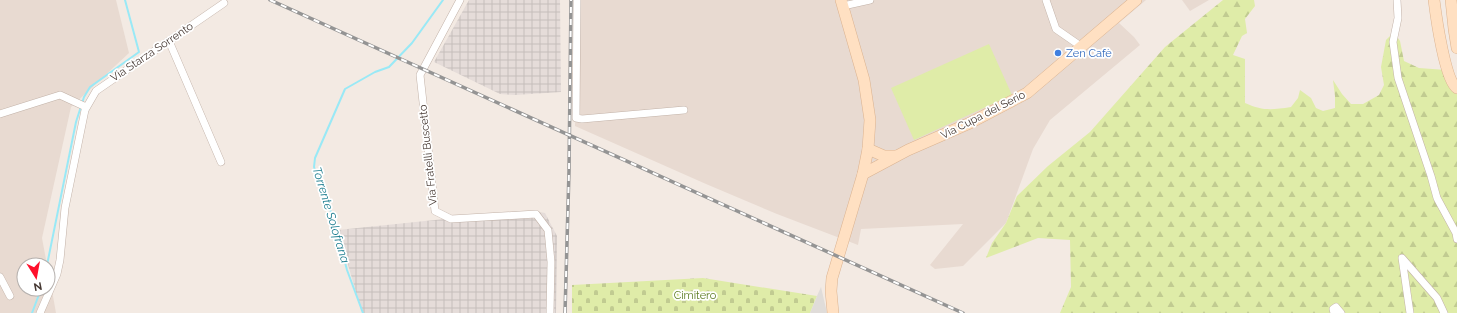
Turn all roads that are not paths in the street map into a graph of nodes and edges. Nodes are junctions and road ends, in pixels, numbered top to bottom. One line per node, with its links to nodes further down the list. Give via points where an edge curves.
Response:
1 (460, 0): 26 (street, Via Fratelli Buscetto, via 420,75 435,211 451,218 536,214 548,230 551,262)
2 (577, 0): 16 (street, via 576,118 582,120)
3 (870, 0): 10 (street)
4 (1046, 0): 12 (street, via 1056,29)
5 (1136, 0): 12 (street, Via Cupa del Serio)
6 (1397, 0): 22 (street, via 1398,18 1393,42 1398,78 1437,198)
7 (1434, 0): 14 (street, via 1438,33 1450,77)
8 (1451, 0): 13 (street)
9 (224, 3): 11 (street, Via Starza Sorrento)
10 (842, 3): 18 (street, via 867,93 870,120)
11 (169, 41): 15 (street, Via Starza Sorrento, via 96,90); 20 (street)
12 (1082, 47): 19 (street, Via Cupa del Serio, via 1027,93 970,123)
13 (1457, 48)
14 (1457, 88)
15 (83, 106): 17 (street, via 60,95); 25 (street, Via Starza Sorrento, via 65,208 60,260 57,274)
16 (684, 110)
17 (0, 114)
18 (868, 149): 19 (street, via 884,156); 21 (street)
19 (895, 156): 21 (street, Via Cupa del Serio)
20 (221, 162)
21 (863, 174): 27 (street, via 832,278)
22 (1457, 238)
23 (0, 277): 24 (street)
24 (10, 296)
25 (40, 313)
26 (550, 313)
27 (832, 313)
28 (1334, 313): 29 (street, via 1333,309 1336,307)
29 (1341, 313)
30 (1410, 313): 31 (street, via 1402,258 1437,298)
31 (1444, 313)

